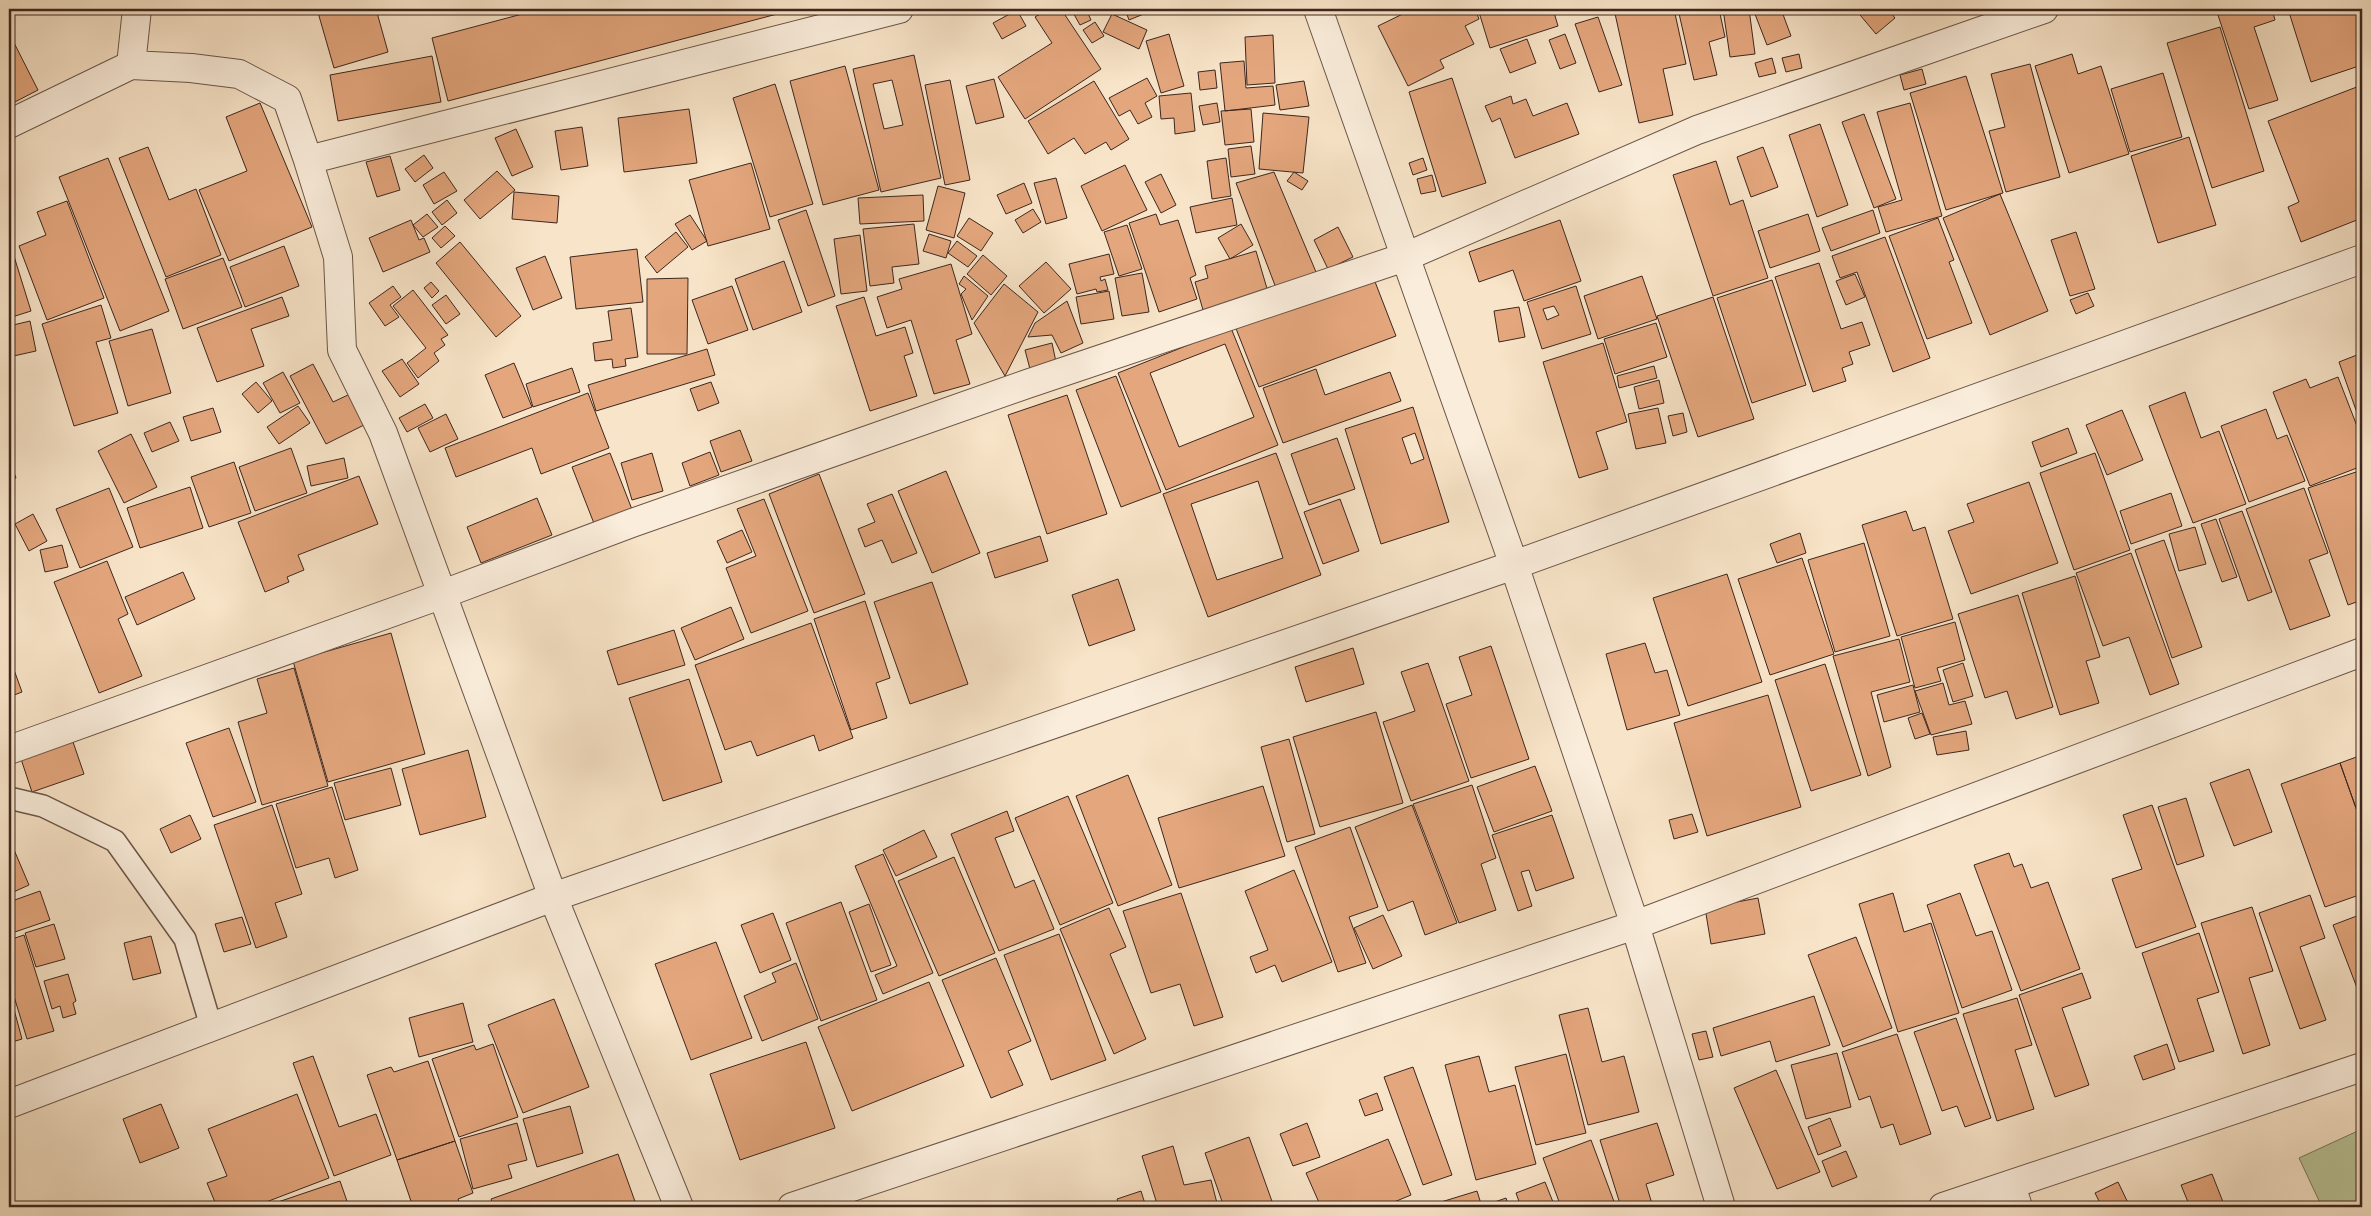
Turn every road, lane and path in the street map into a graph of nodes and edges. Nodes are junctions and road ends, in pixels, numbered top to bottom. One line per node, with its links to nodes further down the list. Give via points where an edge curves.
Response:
1 (137, 9): 5 (street)
2 (899, 9): 7 (street)
3 (1318, 9): 8 (street)
4 (2044, 9): 8 (street, via 1697,130)
5 (131, 65): 6 (street); 7 (street, via 239,74 287,99)
6 (9, 124)
7 (308, 160): 11 (street, via 338,257 342,350 383,432)
8 (1405, 257): 10 (street); 11 (street, via 1027,384)
9 (2362, 259): 10 (street)
10 (1514, 565): 15 (street); 16 (street)
11 (443, 594): 13 (street); 15 (street)
12 (2362, 652): 16 (street)
13 (9, 750)
14 (9, 798): 17 (lane, via 43,806 114,841 185,939)
15 (553, 897): 17 (street); 21 (street)
16 (1635, 925): 22 (street); 23 (street)
17 (211, 1026): 19 (street)
18 (2362, 1067): 20 (street)
19 (9, 1104)
20 (2014, 1196): 24 (street)
21 (678, 1207)
22 (792, 1207)
23 (1721, 1207)
24 (1943, 1207)

